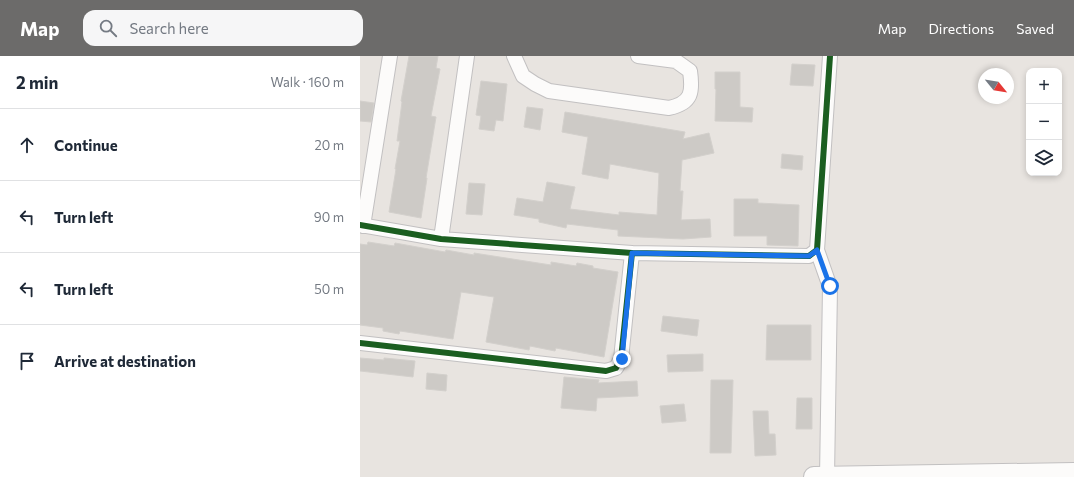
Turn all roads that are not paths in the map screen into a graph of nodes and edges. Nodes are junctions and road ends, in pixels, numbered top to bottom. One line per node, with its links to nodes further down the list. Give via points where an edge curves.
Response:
1 (390, 56): 6 (street)
2 (467, 56): 7 (street)
3 (514, 56): 4 (street, via 523,76 549,90 669,108 679,106 688,99 692,86 690,71 676,61)
4 (638, 56)
5 (830, 56): 8 (street)
6 (362, 226): 7 (street)
7 (441, 238): 9 (street)
8 (817, 250): 9 (street, via 809,256); 14 (street, via 830,286)
9 (632, 253): 10 (street, via 622,359 616,368 606,371)
10 (360, 343)
11 (1074, 473): 12 (street)
12 (880, 476): 14 (street)
13 (814, 477): 14 (street)
14 (827, 477)

